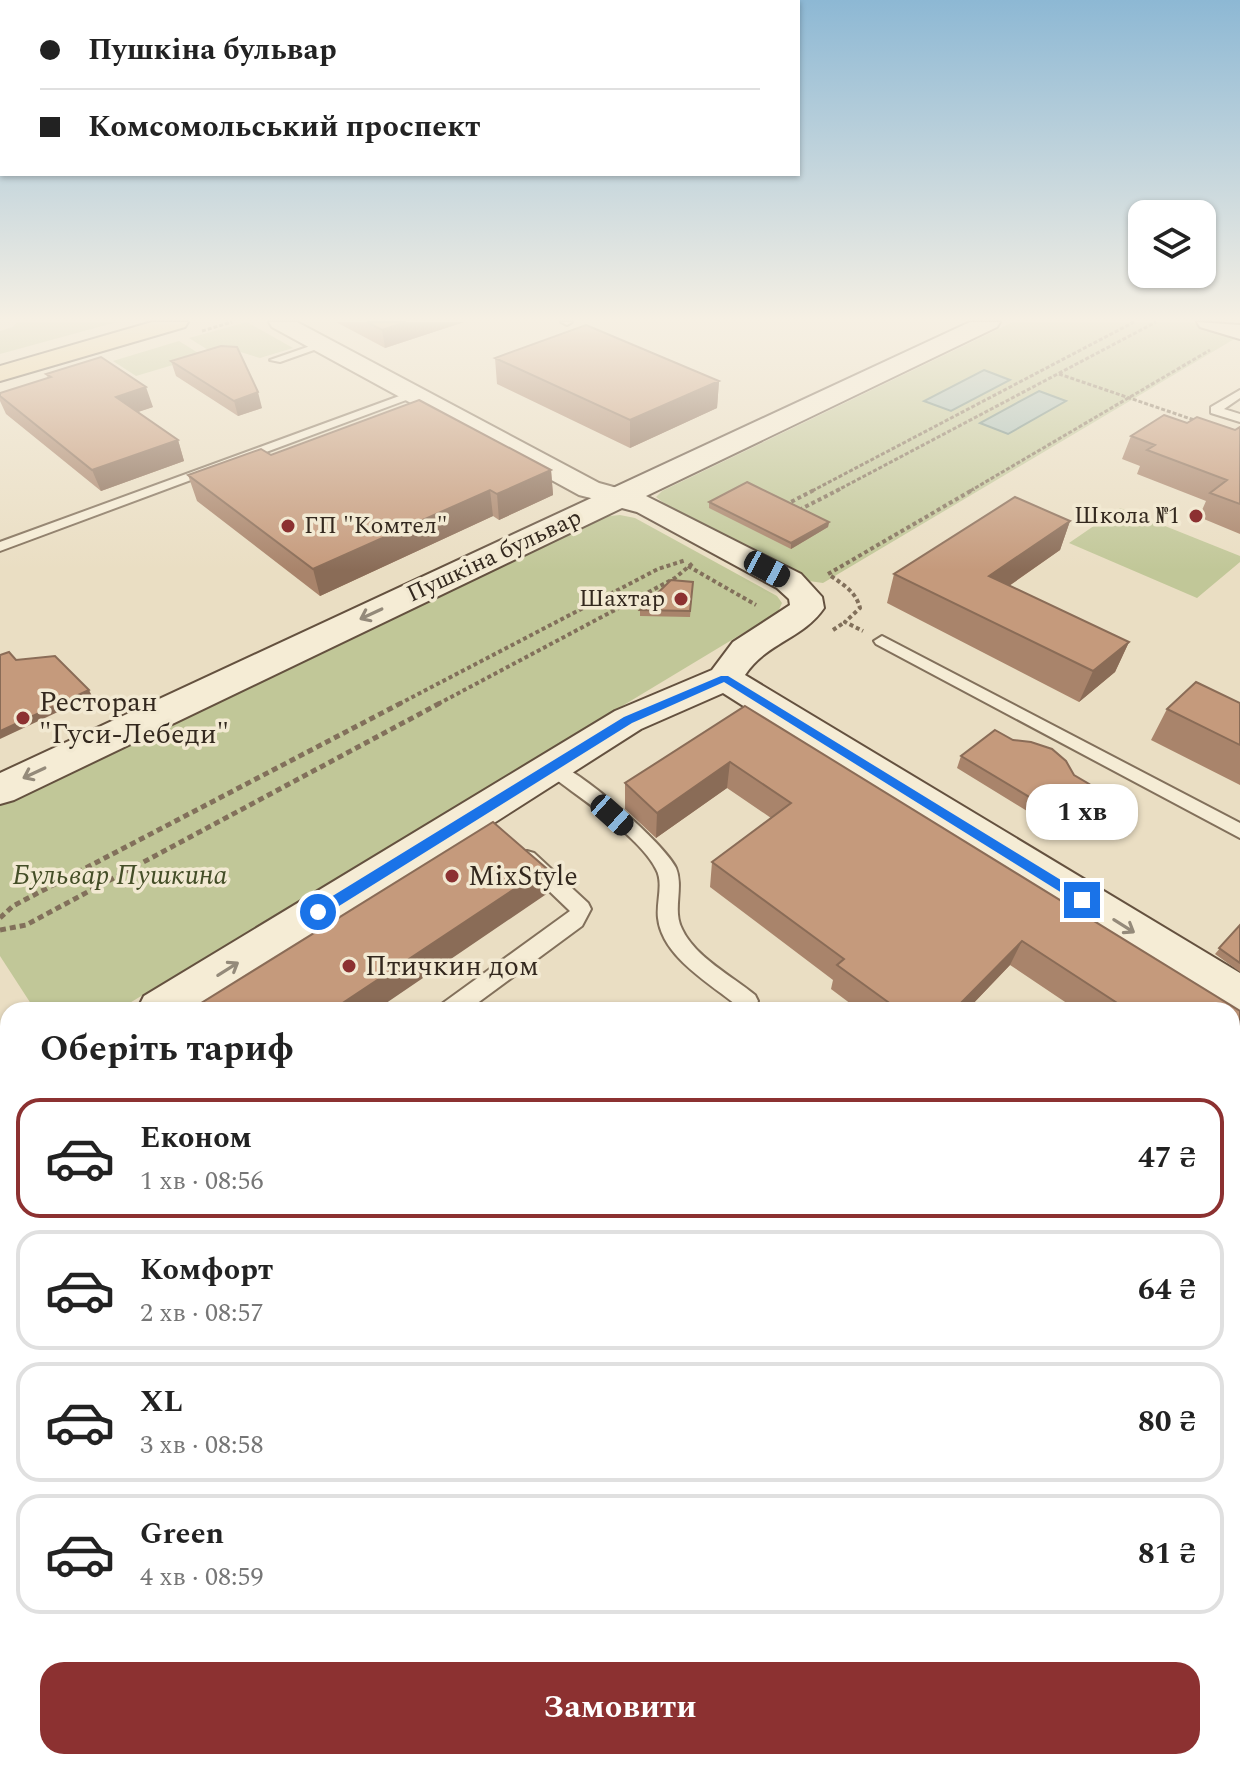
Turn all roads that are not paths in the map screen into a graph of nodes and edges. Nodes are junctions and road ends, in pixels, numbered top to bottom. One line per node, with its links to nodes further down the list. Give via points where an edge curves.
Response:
1 (384, 405): 7 (lane)
2 (433, 405): 6 (street, via 589,489)
3 (814, 405): 6 (street, Пушкіна бульвар)
4 (1223, 405): 5 (lane, via 1215,410)
5 (1240, 418)
6 (618, 497): 9 (street, via 648,506 722,545 789,581 805,597 807,608 745,649); 11 (street, Пушкіна бульвар, one-way to 11)
7 (0, 547)
8 (882, 641): 13 (lane)
9 (725, 678): 10 (street, via 628,720); 14 (street, one-way to 14)
10 (551, 767): 12 (street); 15 (lane, via 666,866 671,929 685,948)
11 (0, 790)
12 (493, 828): 16 (street, one-way to 12); 17 (lane, via 581,909 575,920)
13 (1240, 831)
14 (1240, 997)
15 (747, 1001)
16 (176, 1002)
17 (462, 1002)

